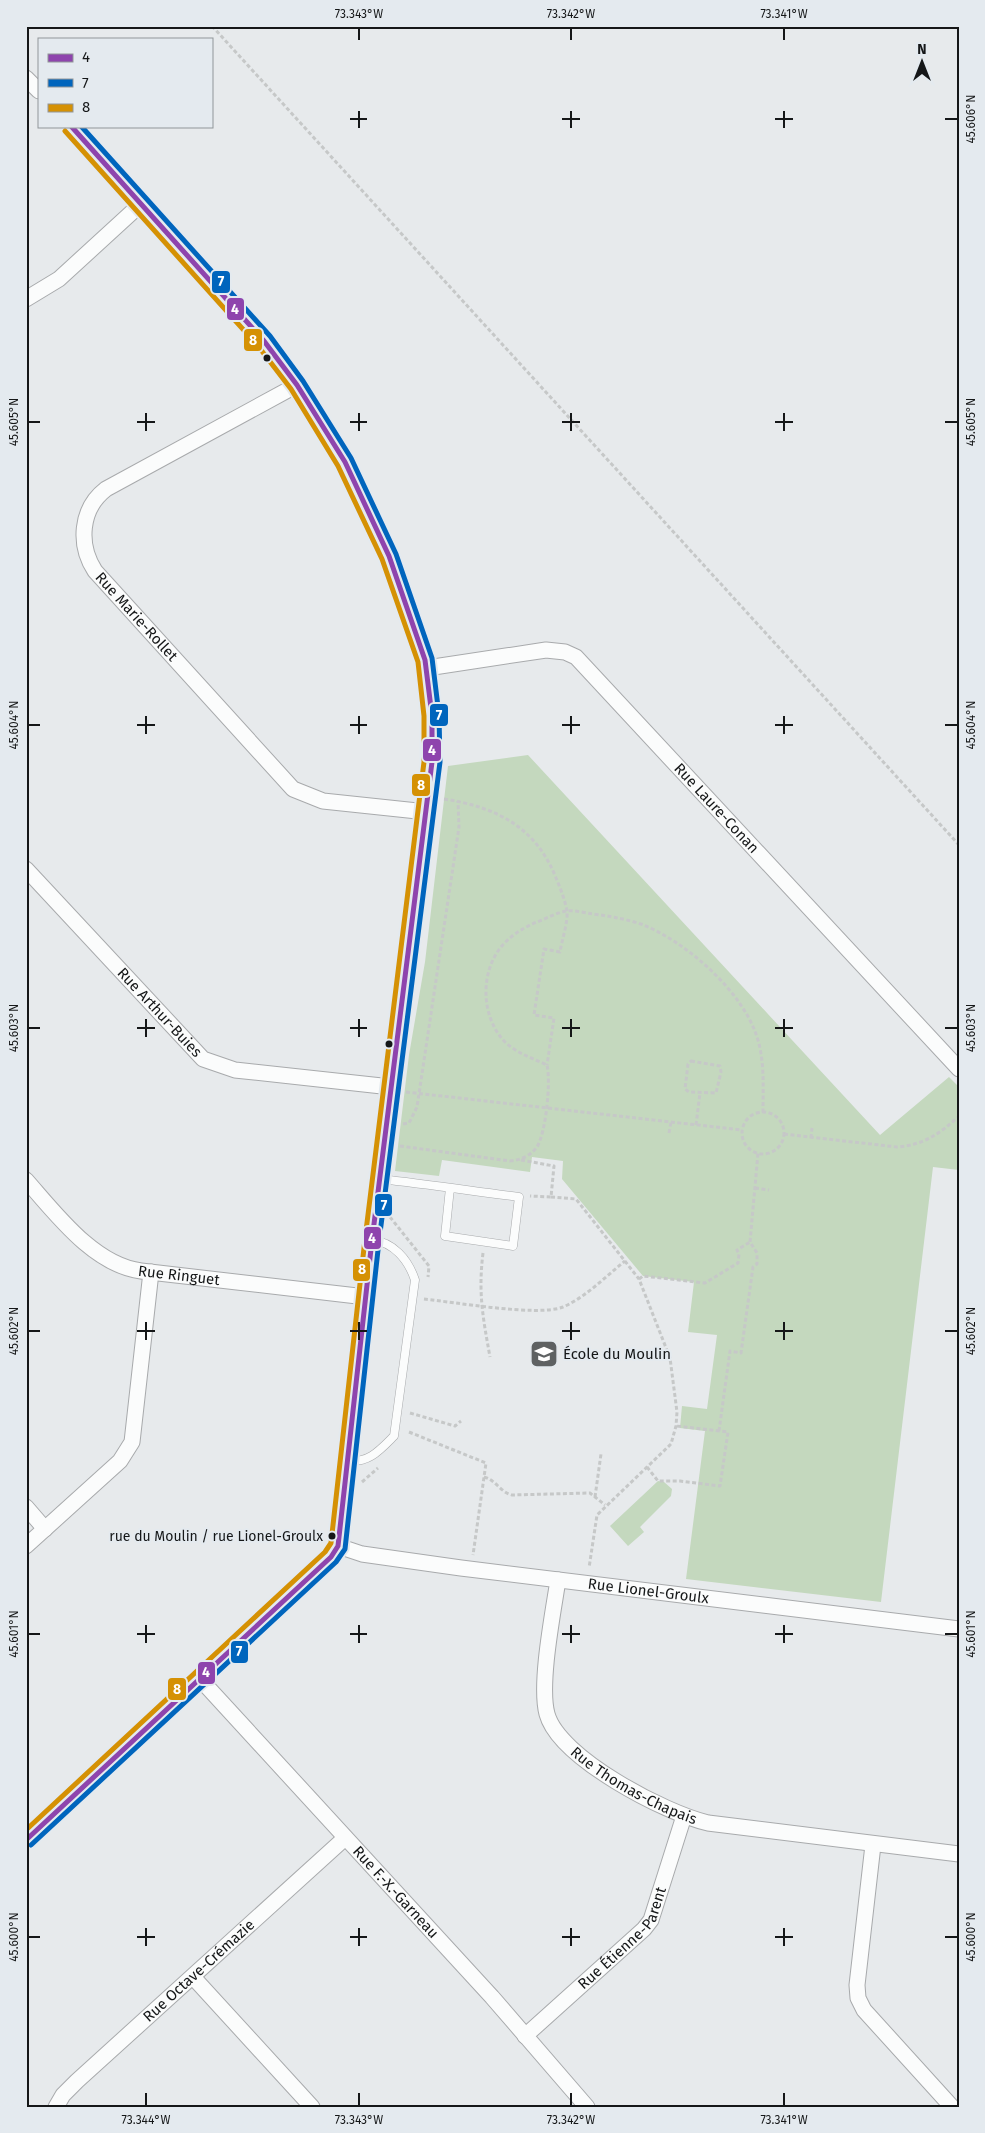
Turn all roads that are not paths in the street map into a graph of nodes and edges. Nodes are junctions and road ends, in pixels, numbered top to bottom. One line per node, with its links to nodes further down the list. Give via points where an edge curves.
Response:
1 (26, 78): 2 (street)
2 (38, 90)
3 (73, 128): 4 (street)
4 (142, 203): 5 (street, via 58,279); 6 (street, via 264,341)
5 (26, 299)
6 (297, 385): 7 (street, via 345,462 384,543); 8 (street, Rue Marie-Rollet, via 106,489 97,497 88,515 83,534 85,550 95,571 293,789 323,801)
7 (427, 668): 8 (street, via 433,732); 10 (street, Rue Laure-Conan, via 546,650 566,652 576,657)
8 (427, 812): 11 (street)
9 (26, 869): 11 (street, Rue Arthur-Buies, via 202,1059 235,1070)
10 (959, 1070)
11 (397, 1090): 12 (street)
12 (380, 1179): 14 (lane); 15 (street)
13 (26, 1180): 16 (street, Rue Ringuet, via 94,1251 119,1266)
14 (450, 1188): 14 (lane, via 519,1197 513,1246 445,1236)
15 (372, 1240): 17 (street); 18 (lane, via 386,1241 396,1250 406,1261 414,1280 394,1436 367,1460)
16 (152, 1272): 17 (street, Rue Ringuet); 20 (street, via 132,1442 120,1461)
17 (366, 1297): 18 (street)
18 (347, 1461): 22 (street)
19 (26, 1507): 20 (street)
20 (45, 1528): 21 (street)
21 (26, 1546)
22 (338, 1546): 23 (street, Rue Lionel-Groulx, via 362,1554); 25 (street, via 331,1557)
23 (558, 1580): 24 (street, Rue Lionel-Groulx); 26 (street, Rue Thomas-Chapais, via 545,1691 547,1712 553,1727 570,1747 602,1772)
24 (959, 1629)
25 (201, 1680): 27 (street, Rue F.-X.-Garneau); 28 (street)
26 (684, 1816): 29 (street, Rue Thomas-Chapais, via 722,1826); 32 (street, Rue Étienne-Parent, via 649,1923)
27 (345, 1838): 31 (street, Rue Octave-Crémazie); 32 (street, Rue F.-X.-Garneau)
28 (26, 1840)
29 (873, 1845): 30 (street, Rue Thomas-Chapais); 36 (street, via 858,1998 864,2010)
30 (959, 1854)
31 (192, 1976): 33 (street, Rue Octave-Crémazie, via 77,2081); 34 (street)
32 (526, 2036): 35 (street, Rue F.-X.-Garneau)
33 (56, 2107)
34 (312, 2107)
35 (587, 2107)
36 (952, 2107)

